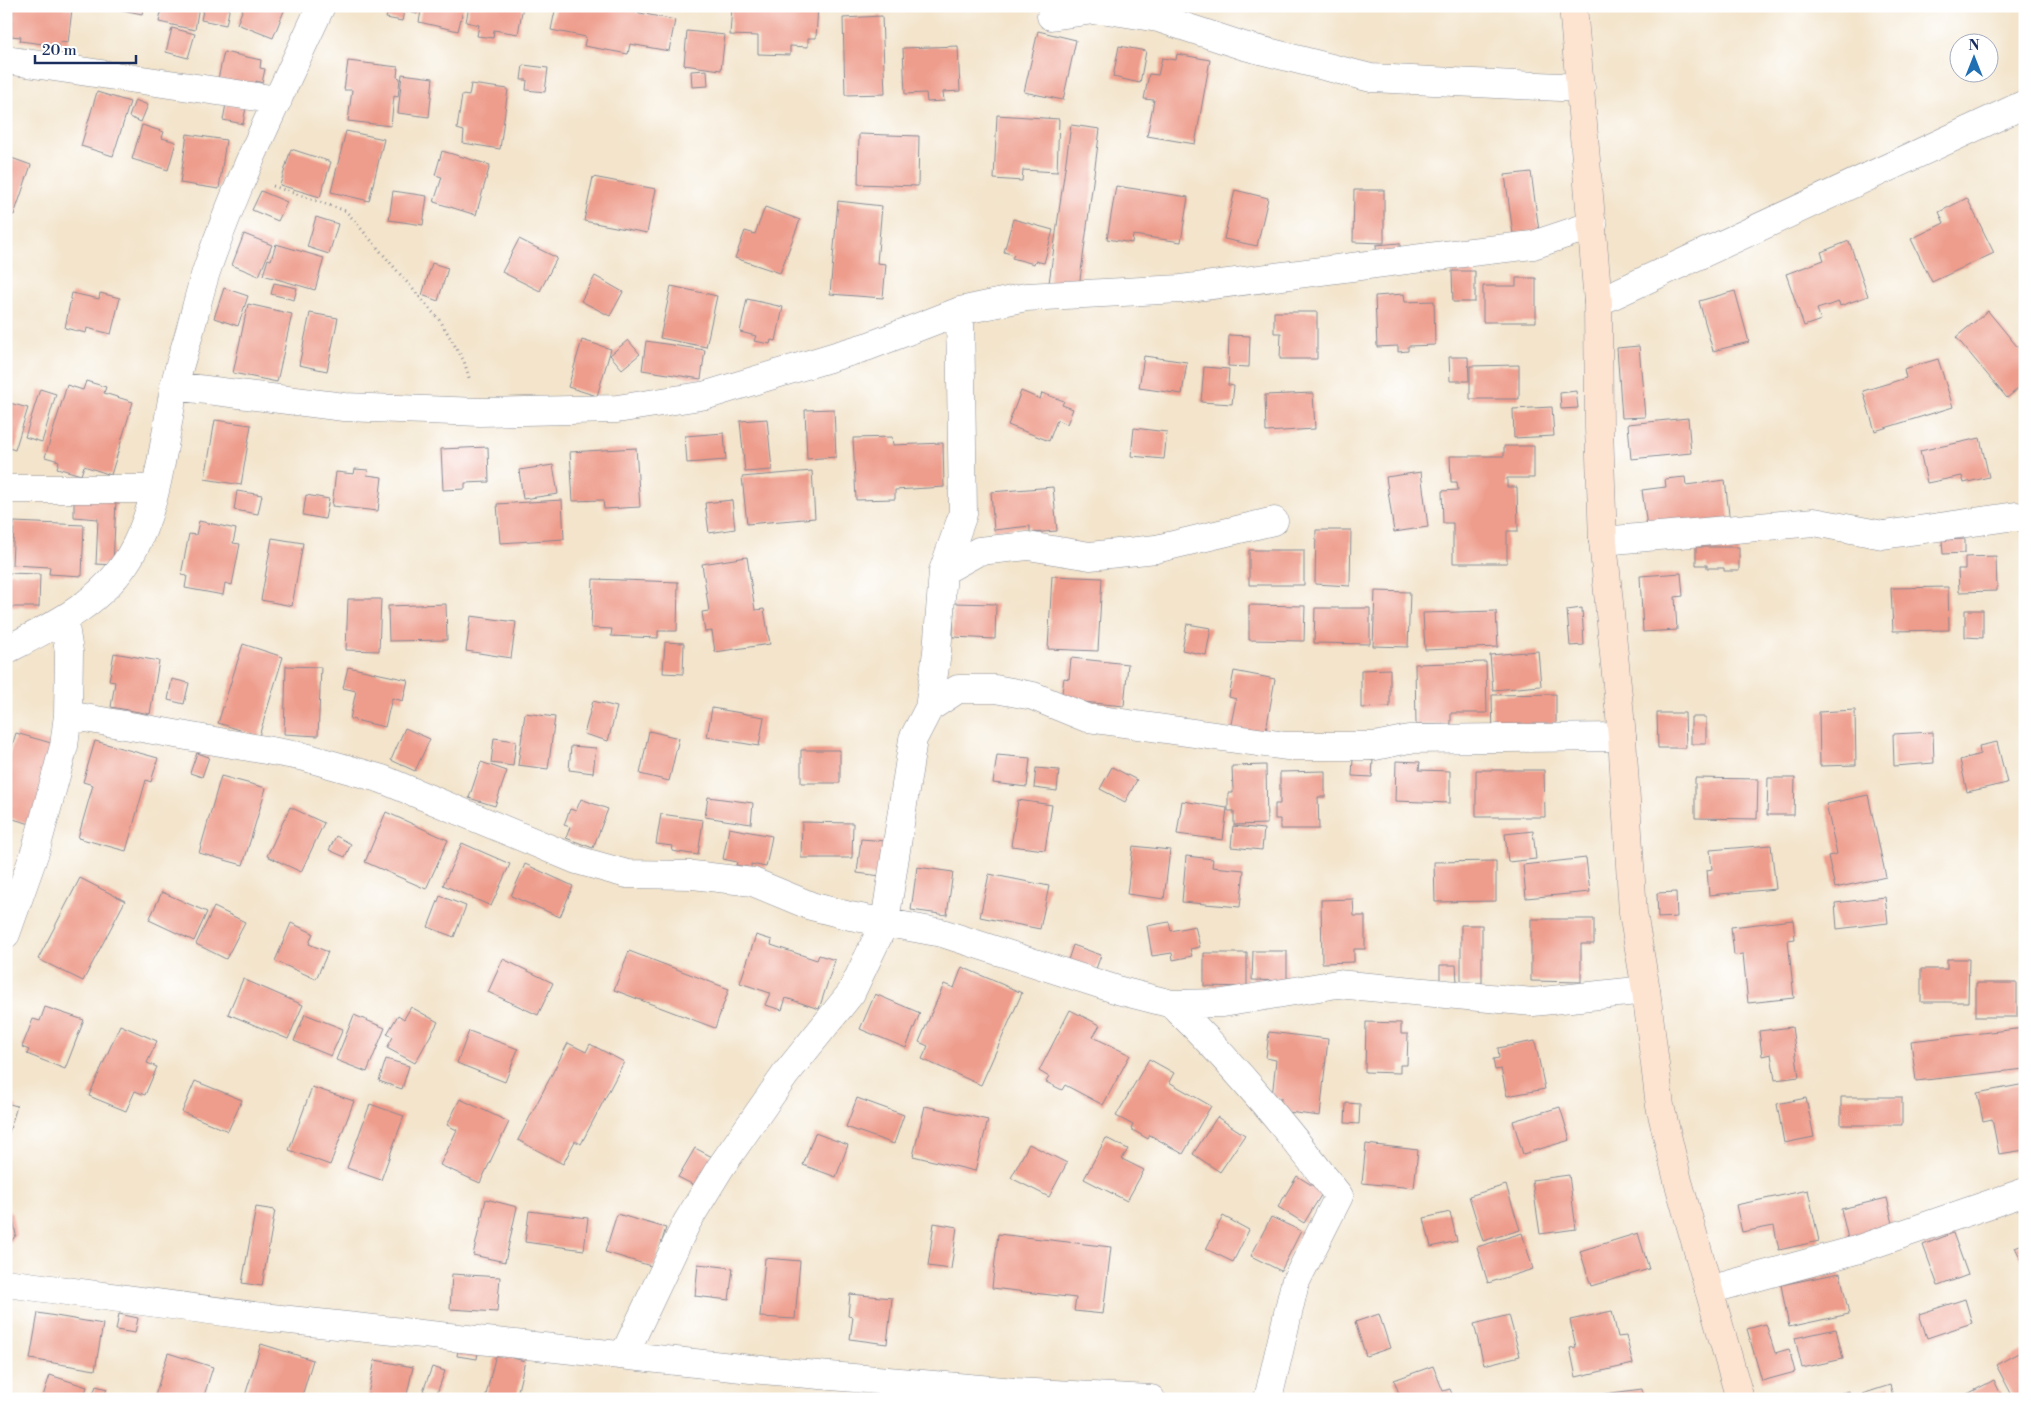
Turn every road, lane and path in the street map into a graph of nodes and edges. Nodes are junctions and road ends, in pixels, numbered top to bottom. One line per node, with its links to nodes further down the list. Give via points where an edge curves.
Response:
1 (321, 6): 6 (street)
2 (1573, 6): 5 (street)
3 (1051, 16): 5 (street, via 1101,9 1158,18 1244,46 1371,78)
4 (6, 60): 6 (street)
5 (1581, 88): 9 (street)
6 (278, 100): 8 (street)
7 (2025, 104): 10 (street)
8 (243, 176): 12 (street, via 207,269); 13 (path, via 346,211 441,322 464,361)
9 (1593, 225): 10 (street); 11 (street, via 1534,245 1181,289 1026,297)
10 (1598, 302): 18 (street)
11 (960, 311): 13 (street, via 869,346 706,395 617,409); 19 (street, via 964,514)
12 (174, 386): 13 (street, via 344,406); 15 (street)
13 (480, 412)
14 (6, 489): 15 (street)
15 (155, 489): 20 (street, via 145,526 113,581)
16 (2025, 518): 18 (street, via 2016,516 1883,535 1814,522)
17 (1274, 521): 19 (street, via 1156,549 1090,556 1028,546 979,551)
18 (1603, 542): 24 (street)
19 (943, 571): 22 (street)
20 (64, 620): 21 (street); 23 (street, via 69,652)
21 (6, 650)
22 (929, 708): 24 (street, via 958,689 995,689 1033,696 1087,718 1286,746 1374,746 1409,739); 25 (street, via 913,739)
23 (68, 716): 25 (street, via 305,757 382,779 577,860 619,872 753,882 811,906); 26 (street, via 64,746 36,849)
24 (1622, 737): 27 (street, via 1633,913)
25 (885, 922): 28 (street, via 942,933 1121,991); 32 (street, via 851,993 785,1074 720,1168 688,1222)
26 (6, 934)
27 (1646, 990): 28 (street, via 1534,1002 1338,984 1223,1003); 31 (street, via 1660,1106)
28 (1172, 1004): 35 (street, via 1275,1114 1339,1196 1295,1283)
29 (2025, 1192): 31 (street, via 1856,1250)
30 (6, 1282): 32 (street, via 262,1317)
31 (1709, 1290): 36 (street)
32 (624, 1355): 33 (street)
33 (872, 1389): 34 (street)
34 (1151, 1399)
35 (1268, 1399)
36 (1740, 1399)

